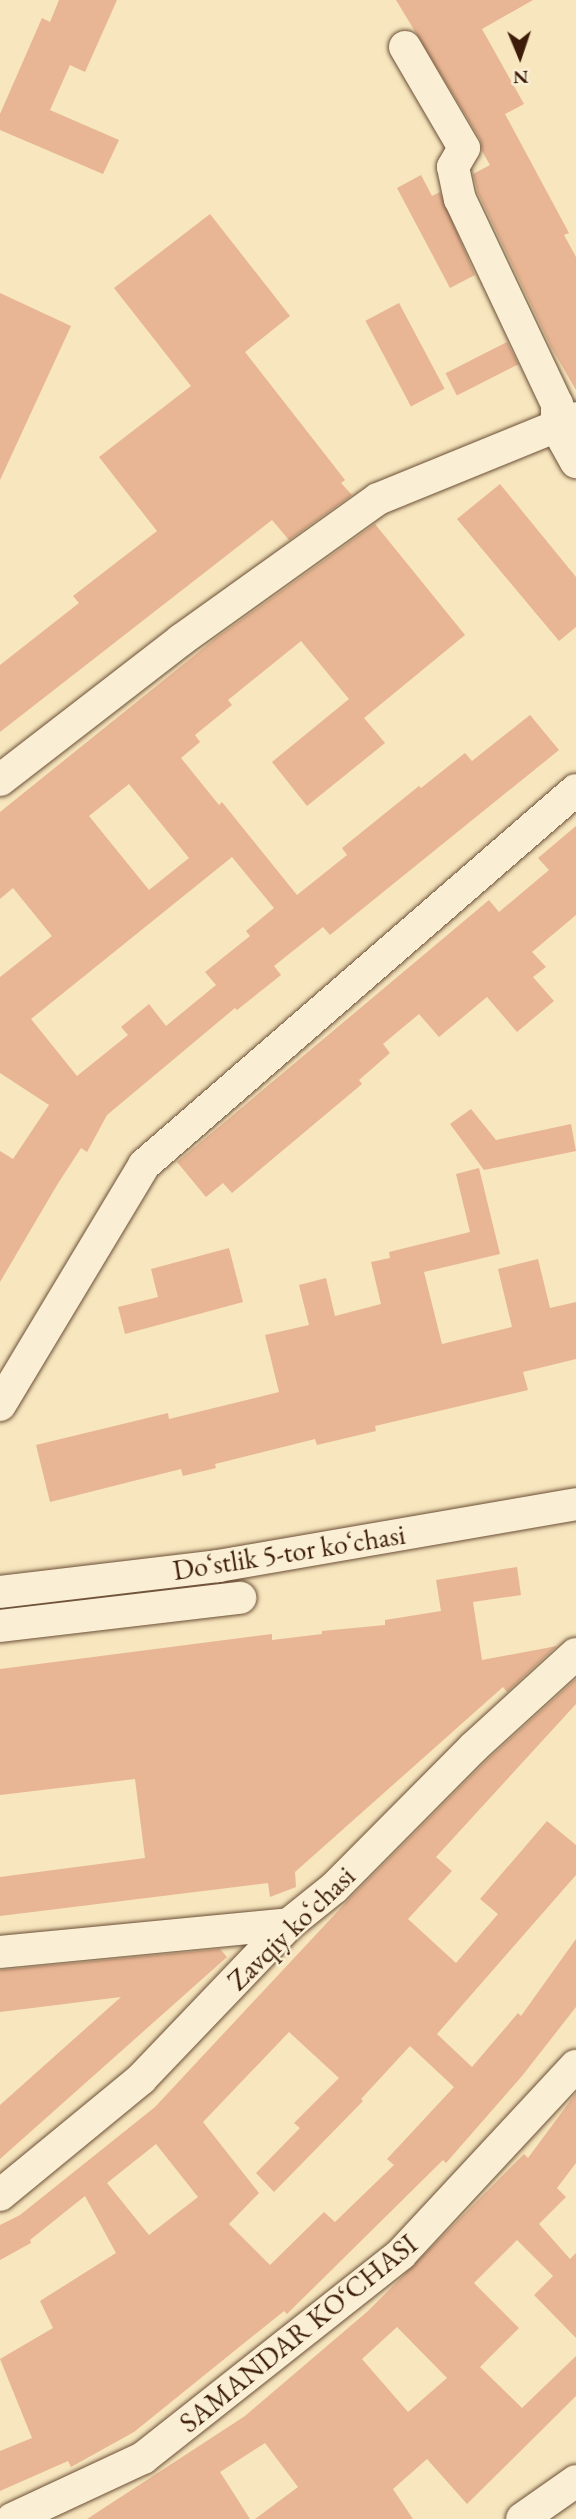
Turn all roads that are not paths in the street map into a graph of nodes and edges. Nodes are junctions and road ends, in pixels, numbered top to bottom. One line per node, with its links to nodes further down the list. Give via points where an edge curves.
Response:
1 (405, 47): 2 (street, via 464,148 453,167 460,200)
2 (566, 423): 3 (street); 4 (street, via 378,499 181,640)
3 (576, 462)
4 (0, 780)
5 (576, 790): 6 (street, via 144,1165)
6 (0, 1405)
7 (576, 1504): 8 (street, Doʻstlik 5-tor koʻchasi, via 218,1566)
8 (0, 1592)
9 (240, 1598): 10 (street)
10 (0, 1626)
11 (576, 1654): 12 (street, Zavqiy koʻchasi, via 474,1747 334,1888)
12 (289, 1924): 13 (street); 15 (street, Zavqiy koʻchasi, via 141,2079)
13 (0, 1952)
14 (576, 2066): 17 (street, SAMANDAR KO‘CHASI, via 401,2254 144,2459)
15 (0, 2195)
16 (576, 2480): 18 (street)
17 (12, 2519)
18 (522, 2519)

